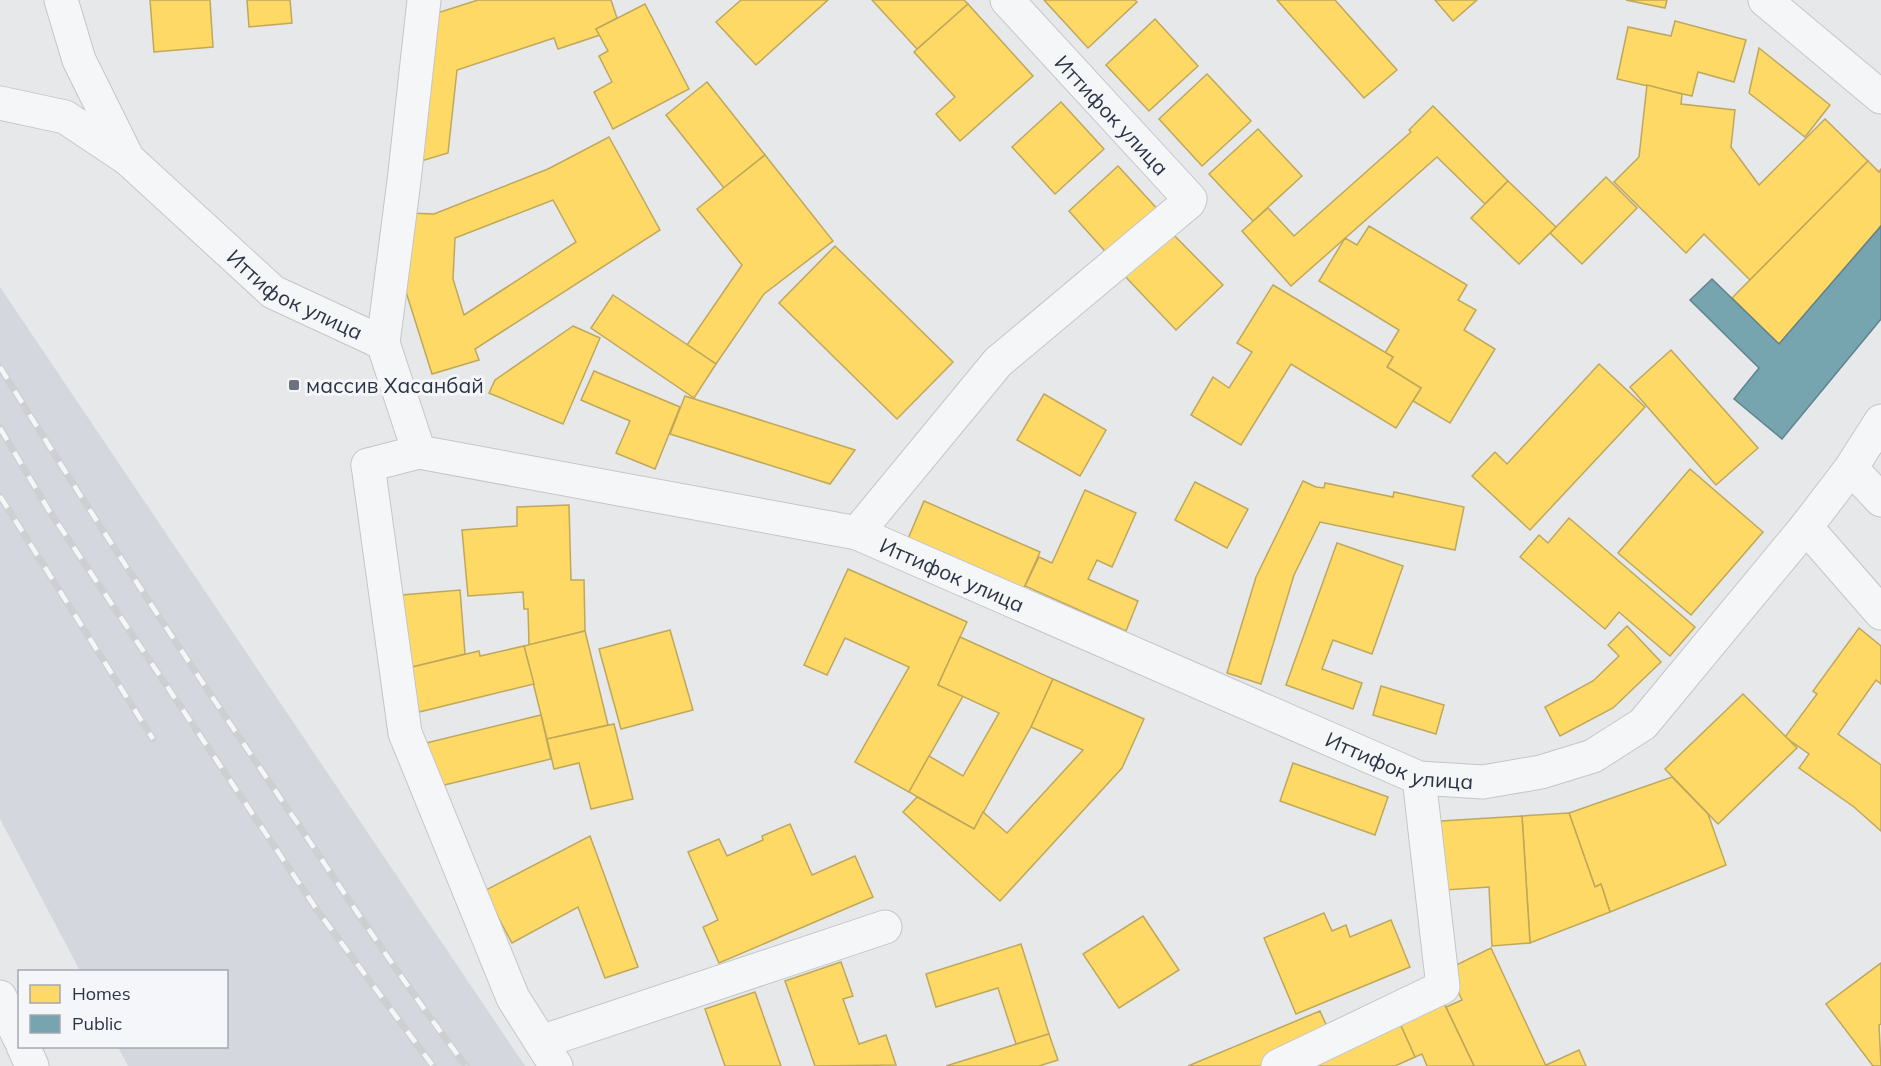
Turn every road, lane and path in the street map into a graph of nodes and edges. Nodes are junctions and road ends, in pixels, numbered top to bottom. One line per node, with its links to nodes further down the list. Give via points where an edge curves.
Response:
1 (61, 0): 7 (street, Иттифок улица, via 79,60)
2 (424, 0): 8 (street)
3 (1007, 0): 14 (street, Иттифок улица, via 1190,199 998,362)
4 (1765, 0): 5 (street)
5 (1881, 97)
6 (0, 103): 7 (street, Иттифок улица, via 65,117)
7 (128, 159): 8 (street, Иттифок улица, via 273,292)
8 (383, 344): 10 (street, Иттифок улица)
9 (1881, 421): 11 (street, Иттифок улица)
10 (419, 452): 14 (street, Иттифок улица); 21 (street, Иттифок улица, via 368,465 405,733 513,998)
11 (1851, 468): 12 (street); 13 (street, Иттифок улица)
12 (1881, 500)
13 (1806, 527): 15 (street); 16 (street, Иттифок улица, via 1643,724 1593,756 1541,772 1483,782)
14 (857, 533): 16 (street, Иттифок улица)
15 (1881, 613)
16 (1419, 778): 23 (street, via 1443,987)
17 (885, 927): 21 (street)
18 (0, 996): 19 (street)
19 (18, 1035)
20 (23, 1048): 22 (street)
21 (548, 1054)
22 (32, 1066)
23 (1278, 1066)

